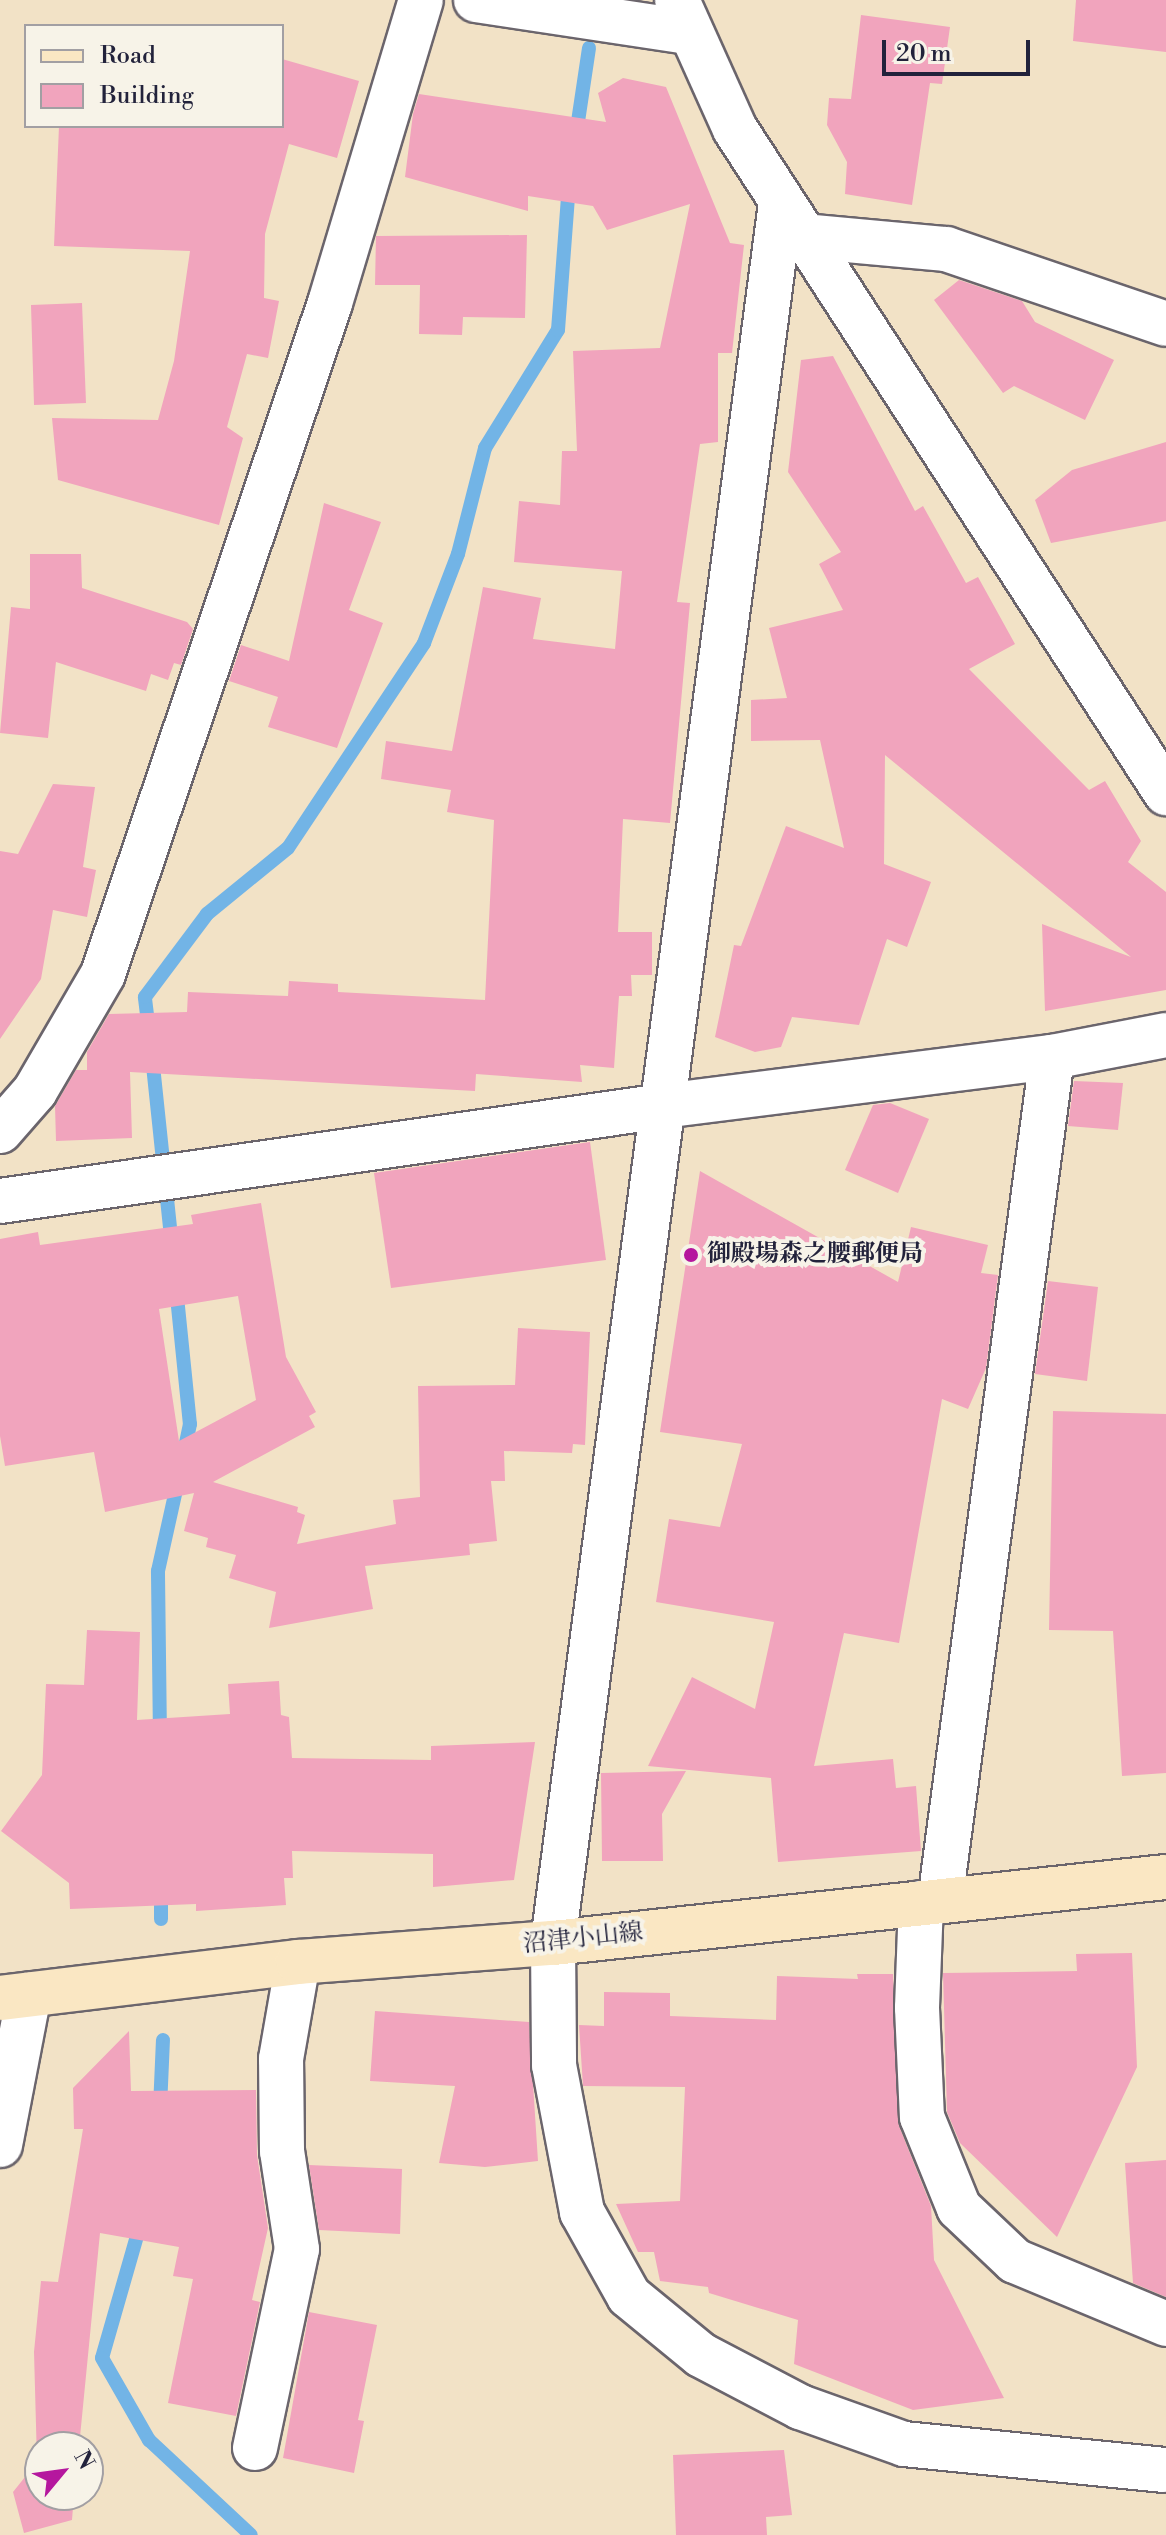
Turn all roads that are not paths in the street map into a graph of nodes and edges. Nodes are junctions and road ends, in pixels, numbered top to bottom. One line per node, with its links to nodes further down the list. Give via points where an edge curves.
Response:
1 (421, 0): 10 (street, via 330,303 103,974 35,1091)
2 (476, 0): 3 (street)
3 (682, 16): 4 (street, via 735,129)
4 (792, 219): 5 (street, via 946,249); 6 (street); 9 (street)
5 (1166, 324)
6 (1166, 793)
7 (1166, 1035): 8 (street)
8 (1052, 1057): 9 (street); 13 (street)
9 (663, 1106): 11 (street); 14 (street)
10 (0, 1131)
11 (0, 1201)
12 (1166, 1877): 13 (main road, 沼津小山線)
13 (931, 1902): 14 (main road, 沼津小山線); 18 (street, via 917,2008 922,2117 959,2208 1015,2261)
14 (553, 1943): 15 (main road, 沼津小山線); 20 (street, via 554,2065 582,2212 629,2296 701,2355 800,2407 904,2444)
15 (298, 1962): 16 (main road, 沼津小山線); 19 (street, via 281,2059 282,2151 297,2249)
16 (14, 1996): 17 (street)
17 (0, 2145)
18 (1166, 2324)
19 (255, 2448)
20 (1166, 2470)

